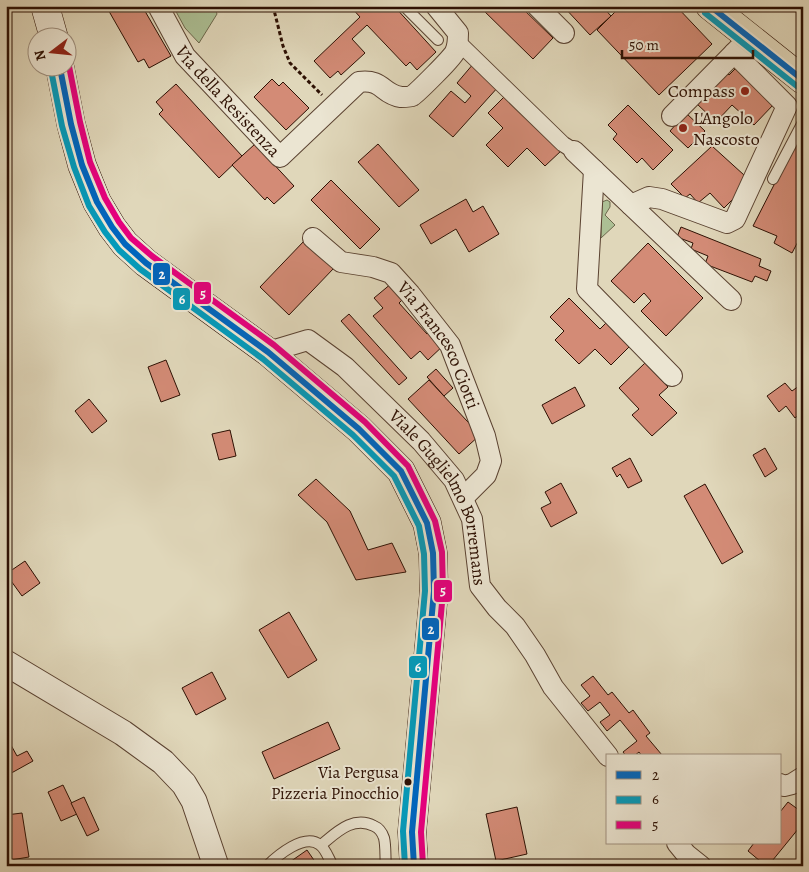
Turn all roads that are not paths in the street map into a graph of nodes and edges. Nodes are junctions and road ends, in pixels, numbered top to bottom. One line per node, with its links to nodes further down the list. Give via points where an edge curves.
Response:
1 (45, 6): 7 (main road)
2 (158, 6): 10 (street, Via della Resistenza, via 185,56 280,157 359,82 369,81 390,93 412,96 455,54)
3 (404, 6): 9 (lane)
4 (537, 6): 8 (street)
5 (710, 6): 11 (main road)
6 (438, 9): 10 (street, via 458,33)
7 (51, 28)
8 (564, 33)
9 (438, 40)
10 (458, 42): 16 (street, via 563,144)
11 (742, 46): 13 (main road); 14 (street); 19 (street, via 787,106 735,219 727,223 649,197)
12 (62, 78): 22 (main road, via 82,165 97,202 112,227 146,263)
13 (803, 80)
14 (672, 116)
15 (803, 122): 18 (lane)
16 (574, 150): 17 (street)
17 (594, 170): 19 (street); 23 (street, via 588,290)
18 (773, 179)
19 (631, 204): 21 (street)
20 (313, 238): 24 (street, Via Francesco Ciotti, via 341,262 391,273 450,345 485,436 490,461 486,475)
21 (731, 300)
22 (268, 352): 24 (street, Viale Guglielmo Borremans, via 308,340 345,367 421,441 454,480); 35 (main road, via 359,429 401,472 427,523 433,553 434,591 412,832)
23 (672, 376)
24 (463, 498): 26 (street, Viale Guglielmo Borremans, via 472,520 480,586 515,626 553,687)
25 (6, 663): 31 (street, via 123,733 163,762 184,784 194,801)
26 (606, 754)
27 (803, 777): 28 (street, via 792,784)
28 (782, 785)
29 (678, 844): 36 (street)
30 (321, 845): 32 (lane, via 313,842 293,846); 33 (lane); 34 (lane, via 344,827 364,822 380,830 384,838)
31 (216, 866)
32 (267, 866)
33 (333, 866)
34 (386, 866)
35 (414, 866)
36 (701, 866)

